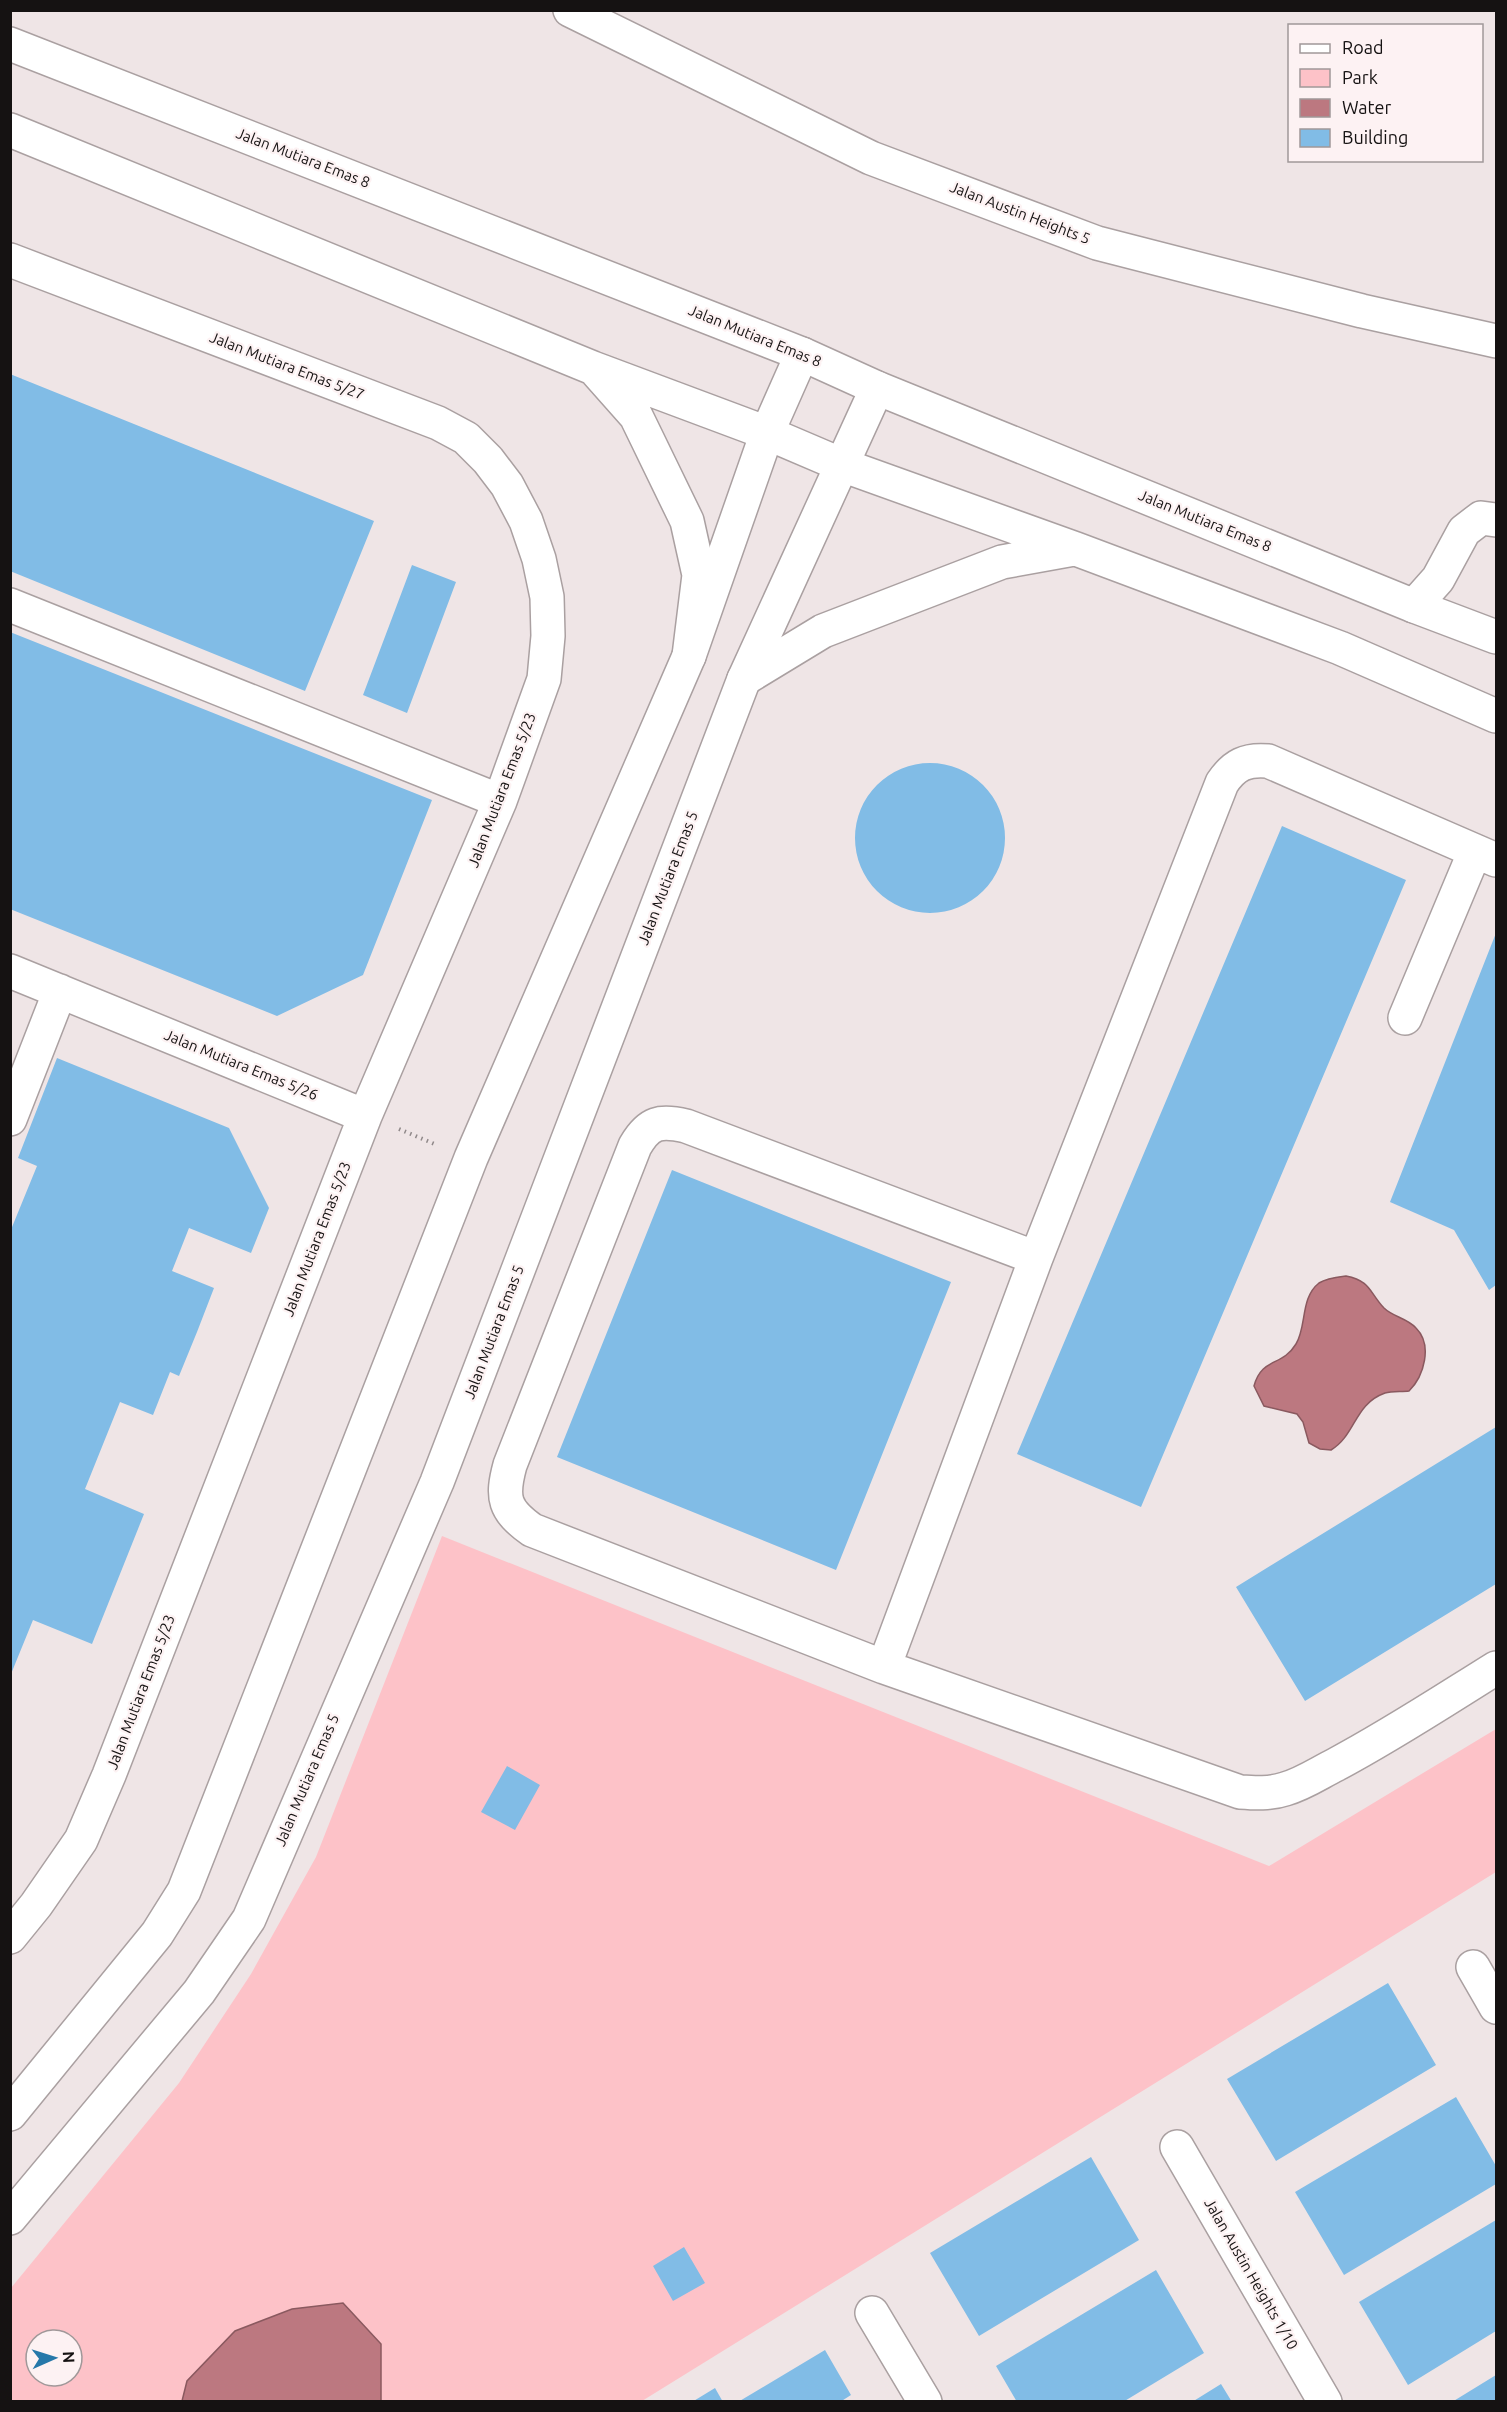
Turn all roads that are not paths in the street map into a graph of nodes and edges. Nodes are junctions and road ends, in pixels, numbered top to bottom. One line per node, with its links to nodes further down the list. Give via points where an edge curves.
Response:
1 (570, 10): 5 (street, Jalan Austin Heights 5, via 871,158 1097,243)
2 (10, 44): 6 (street, Jalan Mutiara Emas 8)
3 (10, 130): 7 (street)
4 (10, 260): 12 (street, Jalan Mutiara Emas 5/27, via 438,423 465,438 488,459)
5 (1497, 341)
6 (802, 354): 8 (street, Jalan Mutiara Emas 8); 9 (street)
7 (593, 368): 9 (street); 17 (street, via 636,416 687,521 699,575)
8 (877, 388): 10 (street, Jalan Mutiara Emas 5); 15 (street, Jalan Mutiara Emas 8)
9 (767, 433): 10 (street); 17 (street)
10 (842, 465): 13 (street); 18 (street, Jalan Mutiara Emas 5)
11 (1497, 520): 15 (street, via 1481,518 1464,531 1438,579)
12 (526, 521): 20 (street, Jalan Mutiara Emas 5/23, via 547,597 548,636 544,679)
13 (1076, 549): 18 (street, via 1002,562 823,631); 19 (street, via 1340,648)
14 (10, 605): 20 (street)
15 (1414, 606): 16 (street, Jalan Mutiara Emas 8)
16 (1497, 637)
17 (689, 656): 33 (street, via 471,1158 184,1891 157,1934)
18 (744, 679): 35 (street, Jalan Mutiara Emas 5, via 437,1482 249,1918 200,1992)
19 (1497, 716)
20 (500, 801): 25 (street, Jalan Mutiara Emas 5/23)
21 (1486, 856): 24 (street); 27 (street, via 1268,761 1253,759 1231,770 1222,783)
22 (10, 971): 23 (street, Jalan Mutiara Emas 5/26)
23 (60, 991): 25 (street, Jalan Mutiara Emas 5/26); 26 (street)
24 (1405, 1018)
25 (365, 1116): 30 (street, Jalan Mutiara Emas 5/23, via 81,1840)
26 (10, 1119)
27 (1036, 1258): 28 (street); 28 (street, via 686,1126 668,1121 655,1124 635,1146 510,1466 504,1488 507,1504 517,1519 532,1530)
28 (884, 1666): 29 (street, via 1225,1788 1256,1794 1301,1783 1366,1749)
29 (1497, 1668)
30 (10, 1937)
31 (1473, 1967): 32 (street)
32 (1497, 2007)
33 (10, 2114)
34 (1177, 2147): 38 (street, Jalan Austin Heights 1/10)
35 (10, 2218)
36 (872, 2313): 37 (street)
37 (926, 2402)
38 (1325, 2402)

